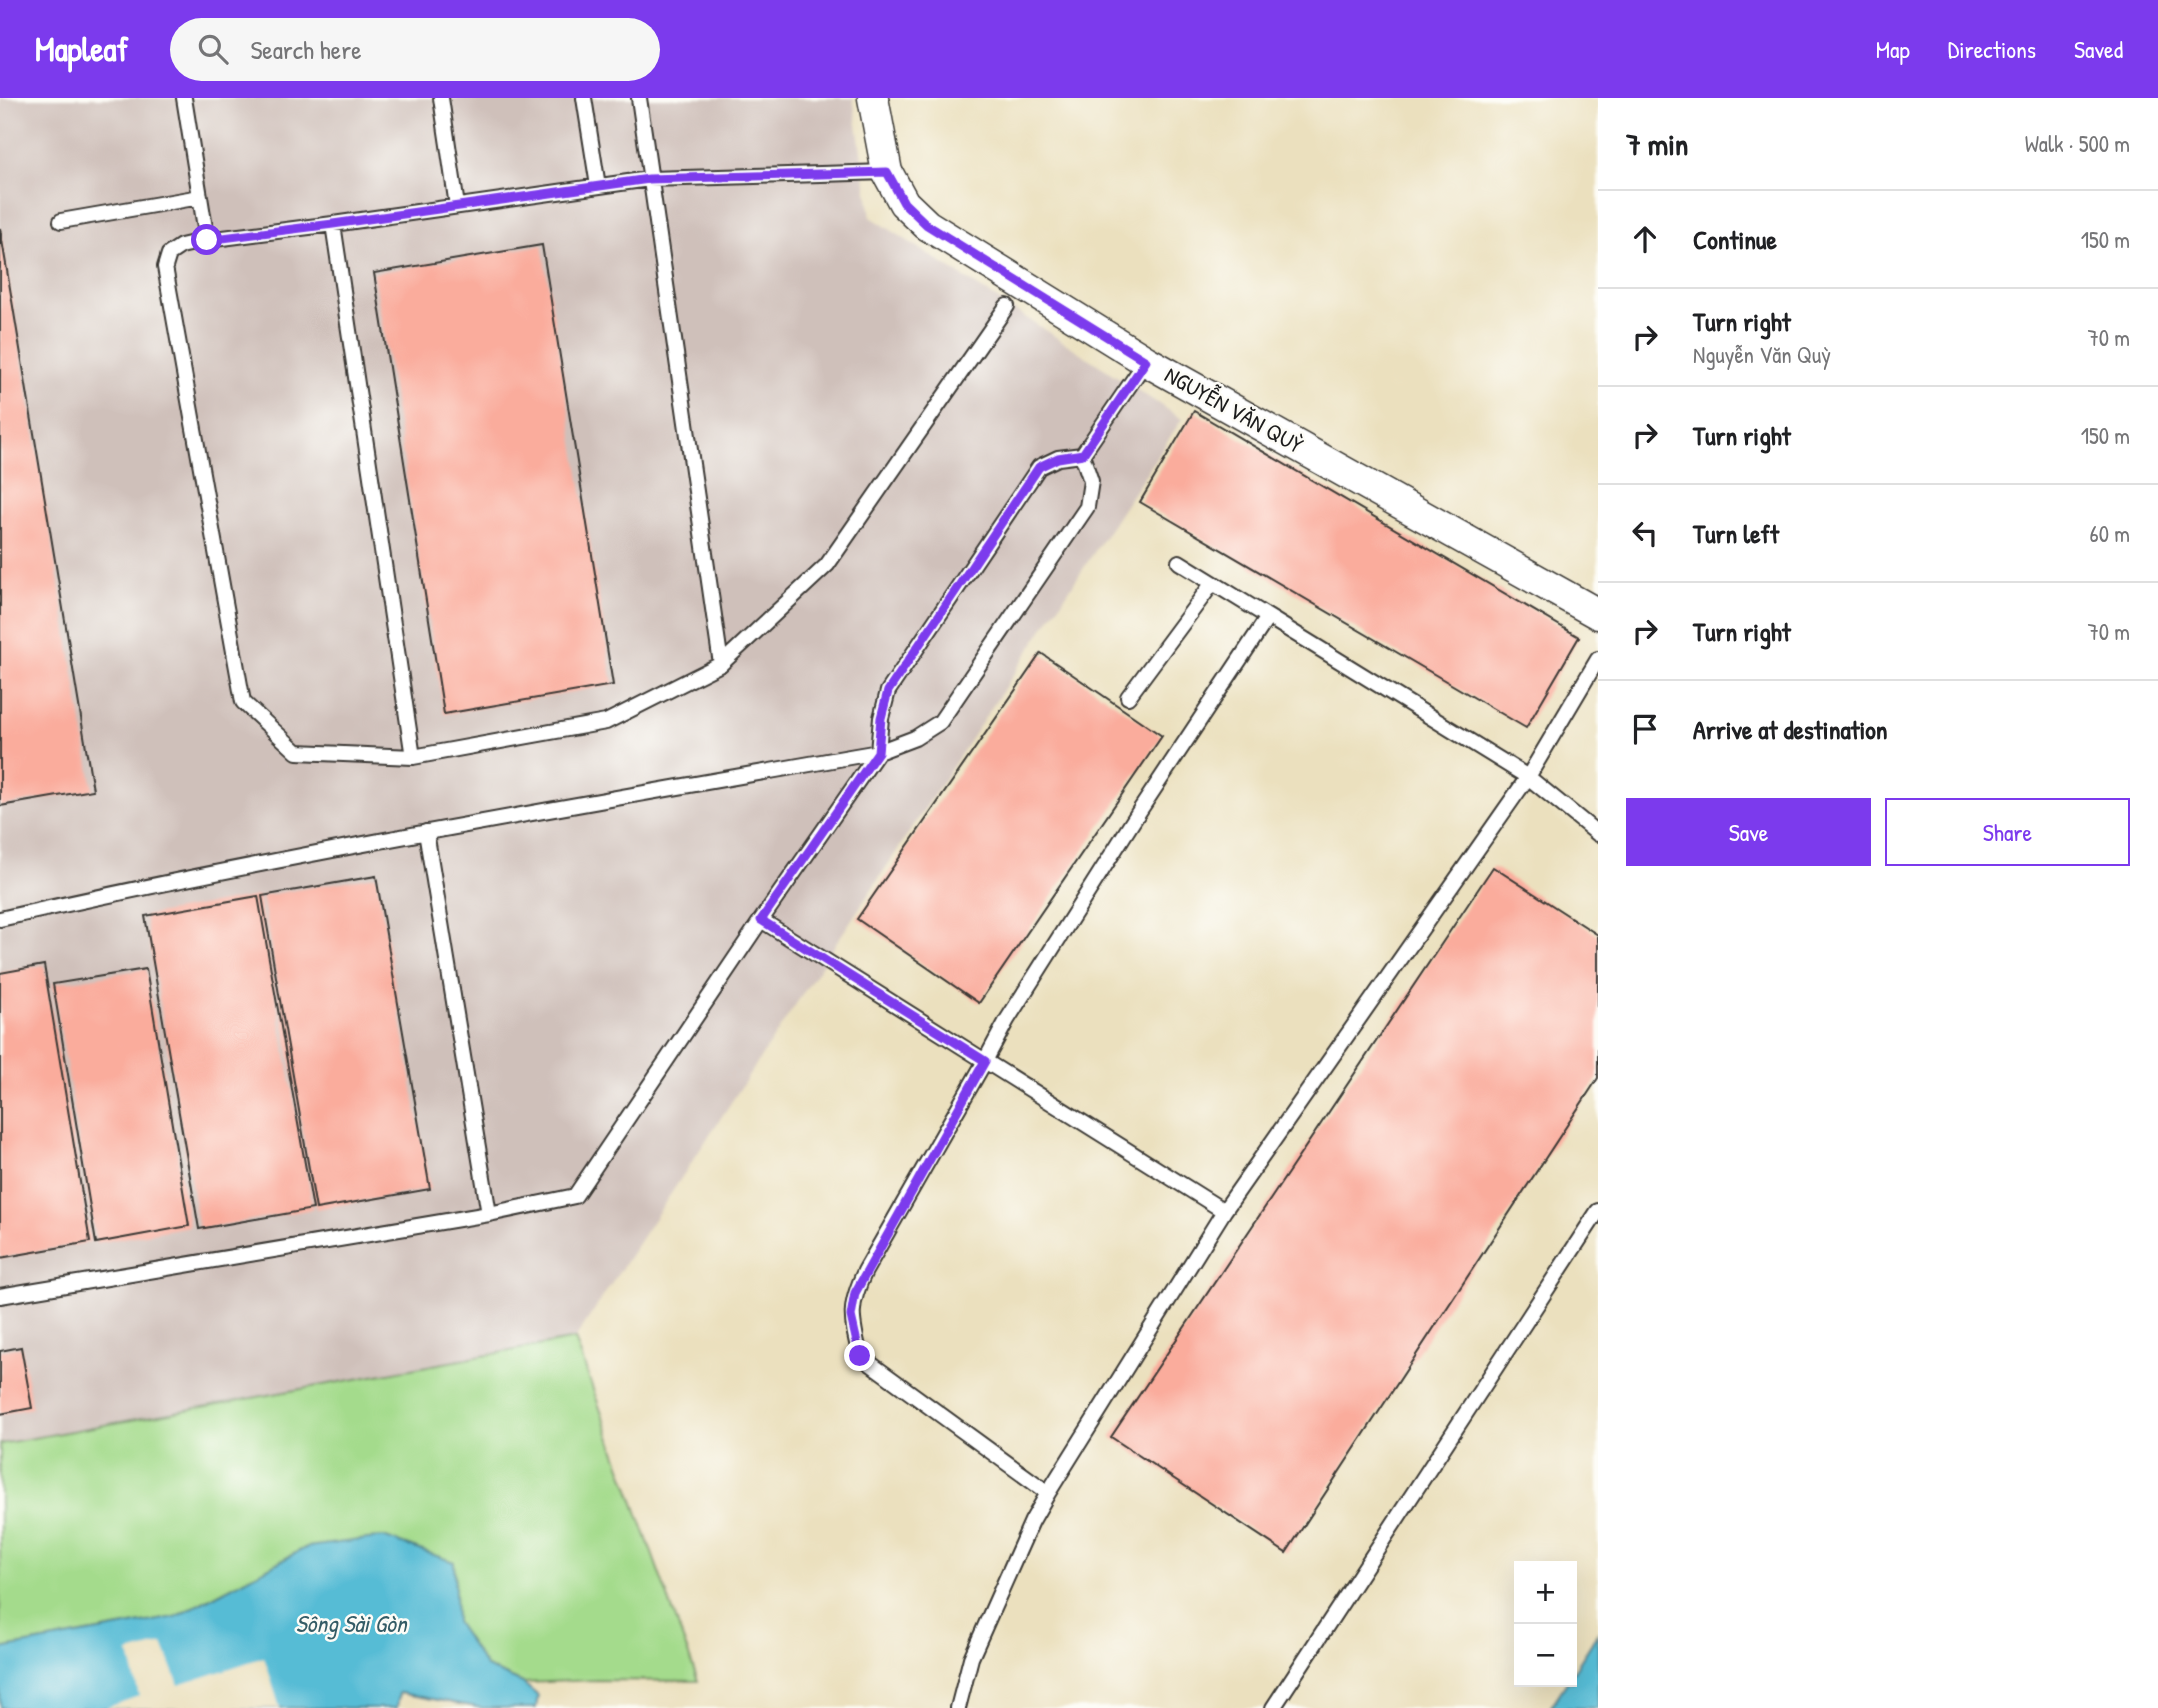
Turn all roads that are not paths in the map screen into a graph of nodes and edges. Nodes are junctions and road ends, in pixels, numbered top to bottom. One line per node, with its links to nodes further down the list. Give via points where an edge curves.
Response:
1 (184, 98): 9 (lane)
2 (442, 98): 10 (lane)
3 (583, 98): 8 (lane)
4 (639, 98): 7 (lane)
5 (873, 98): 6 (street, NGUYỄN VĂN QUỲ)
6 (887, 172): 7 (lane); 15 (street, NGUYỄN VĂN QUỲ, via 904,203 927,225)
7 (649, 179): 8 (lane); 22 (lane)
8 (598, 186): 10 (lane)
9 (201, 197): 11 (lane); 13 (lane)
10 (457, 206): 12 (lane)
11 (61, 222)
12 (333, 224): 13 (lane); 25 (lane)
13 (207, 240): 25 (lane, via 180,246 169,254 165,267 243,702 297,752)
14 (1007, 306): 22 (lane, via 827,565)
15 (1146, 361): 16 (lane); 19 (street, NGUYỄN VĂN QUỲ)
16 (1083, 454): 24 (lane, via 1039,467 888,691); 24 (lane, via 1091,481 1087,507 940,722 915,738)
17 (1178, 562): 18 (lane)
18 (1212, 584): 20 (lane); 23 (lane)
19 (1598, 614)
20 (1268, 617): 26 (lane); 31 (lane, via 1132,822)
21 (1598, 659): 26 (lane)
22 (721, 664): 25 (lane, via 606,722)
23 (1128, 697)
24 (878, 752): 27 (lane); 30 (lane)
25 (413, 757)
26 (1528, 777): 28 (lane); 33 (lane)
27 (426, 832): 29 (lane); 34 (lane)
28 (1598, 834)
29 (0, 919)
30 (761, 920): 31 (lane); 34 (lane, via 575,1196)
31 (985, 1061): 33 (lane); 36 (lane, via 865,1271 851,1316 860,1356)
32 (1598, 1210): 38 (lane)
33 (1224, 1211): 36 (lane)
34 (489, 1214): 35 (lane)
35 (0, 1296)
36 (1048, 1493): 37 (lane, via 971,1658)
37 (958, 1708)
38 (1273, 1708)

